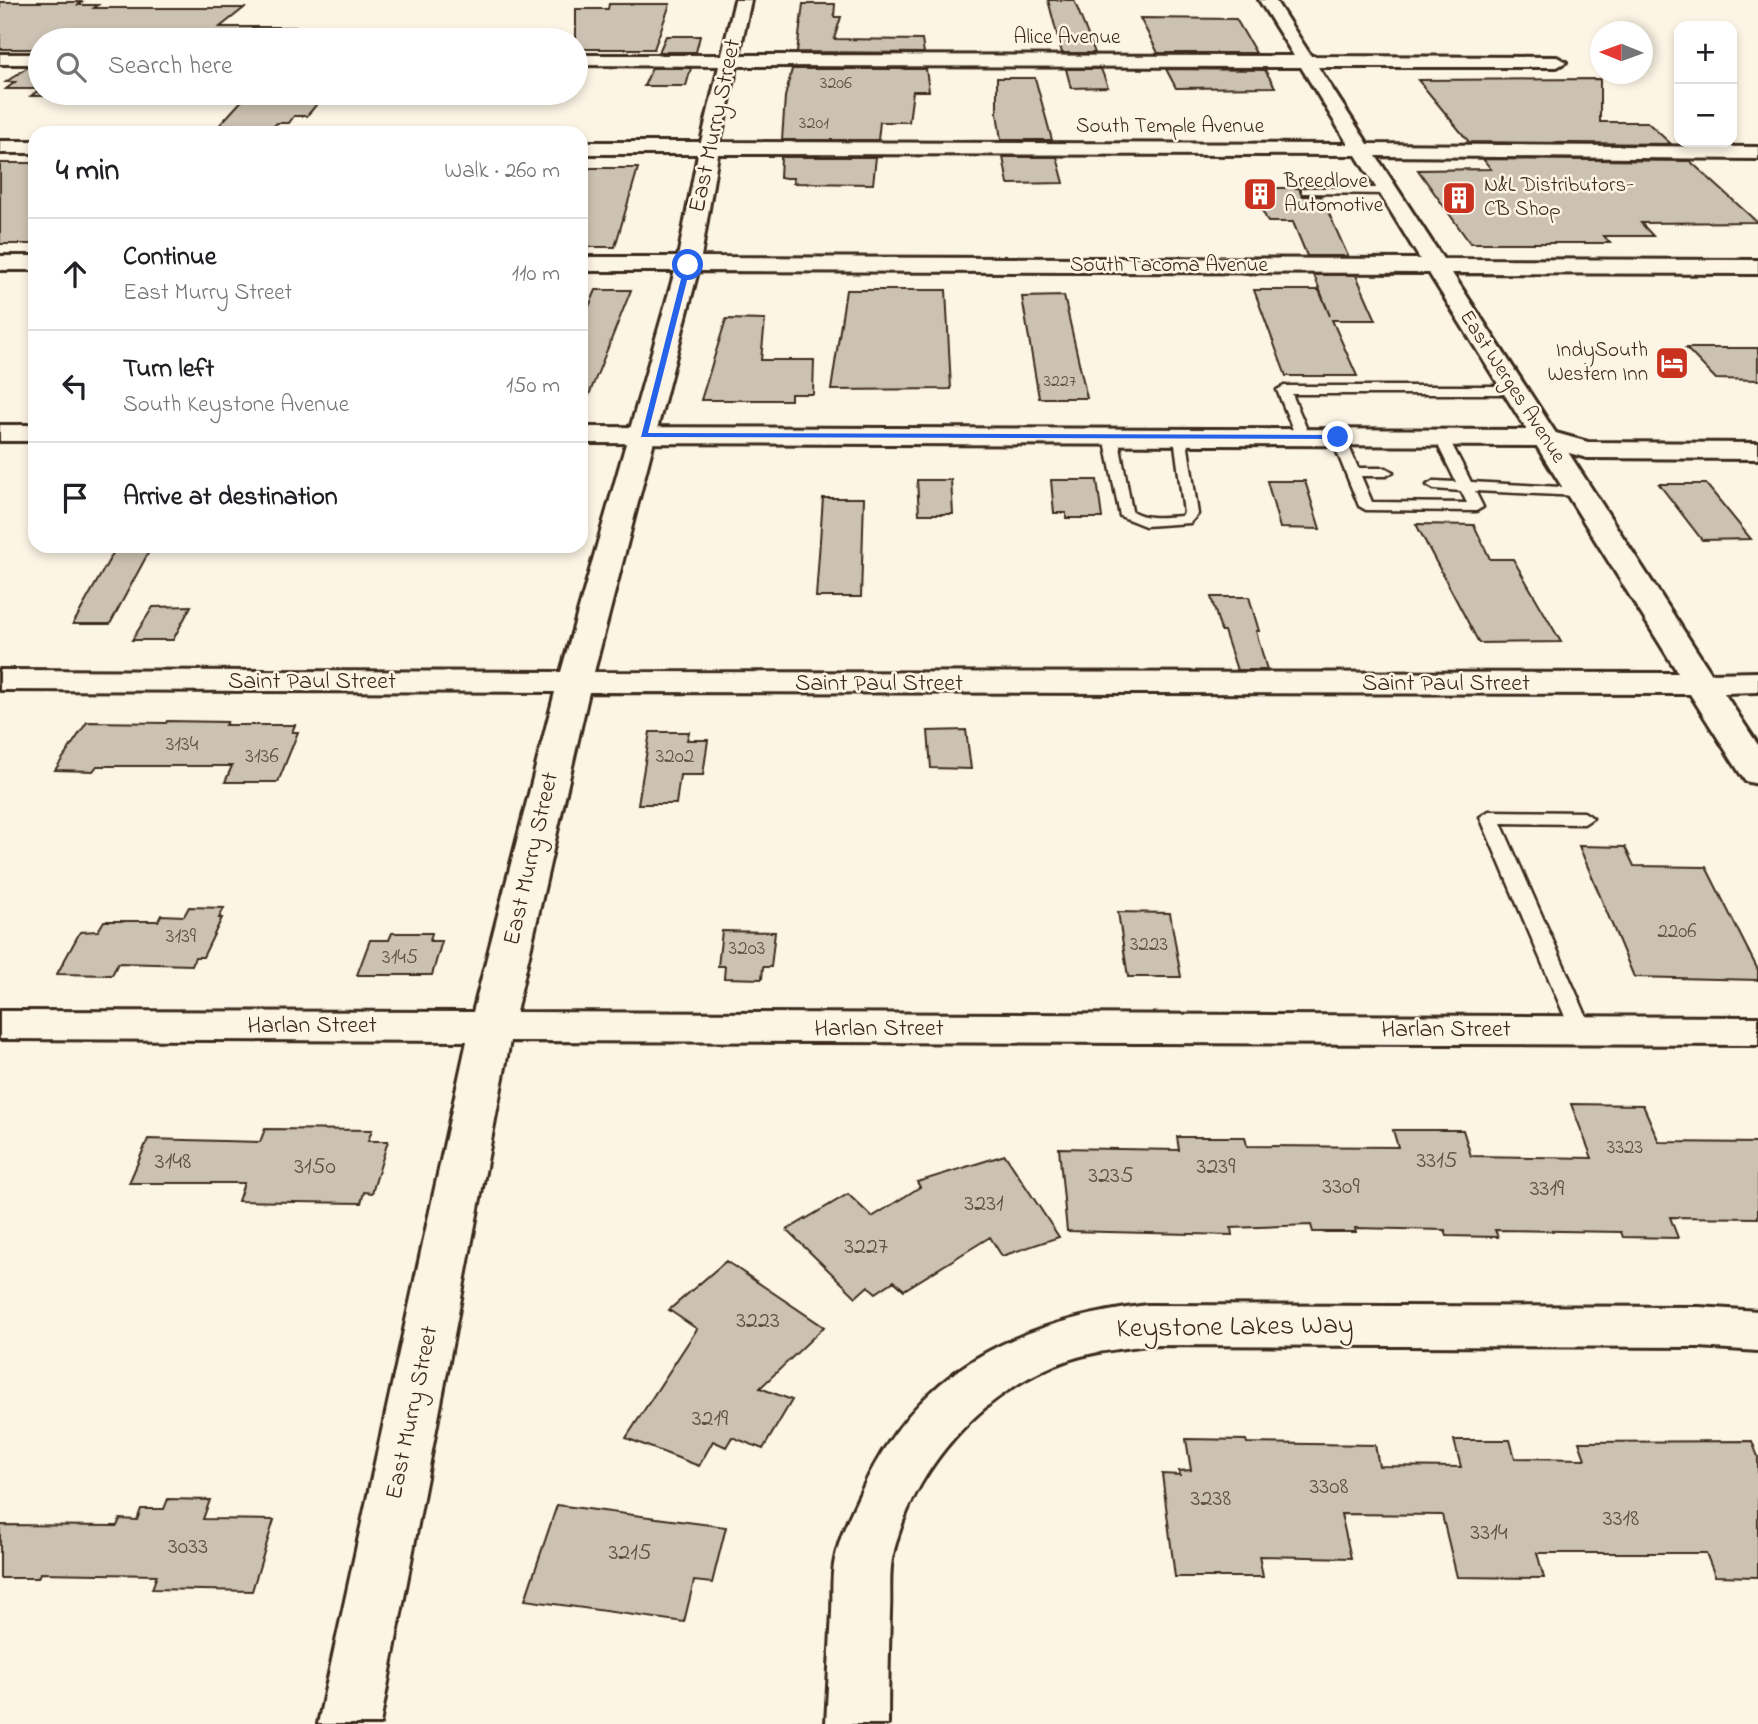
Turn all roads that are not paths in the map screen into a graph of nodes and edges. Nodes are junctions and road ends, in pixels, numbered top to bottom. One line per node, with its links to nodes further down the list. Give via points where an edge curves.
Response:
1 (743, 0): 6 (street, East Murry Street)
2 (1267, 0): 7 (street, East Werges Avenue)
3 (0, 59): 4 (street)
4 (28, 59)
5 (588, 60): 6 (street, Alice Avenue)
6 (730, 60): 7 (street, Alice Avenue); 12 (street, East Murry Street)
7 (1306, 61): 8 (street, Alice Avenue); 13 (street, East Werges Avenue)
8 (1557, 62)
9 (0, 147): 10 (street)
10 (28, 147)
11 (588, 148): 12 (street, South Temple Avenue)
12 (709, 149): 13 (street, South Temple Avenue); 20 (street, East Murry Street)
13 (1362, 150): 14 (street, South Temple Avenue); 16 (street, East Werges Avenue)
14 (1758, 153)
15 (1306, 191): 16 (lane)
16 (1388, 191): 21 (street, East Werges Avenue)
17 (0, 263): 18 (street)
18 (28, 263)
19 (588, 264): 20 (street, South Tacoma Avenue)
20 (688, 265): 21 (street, South Tacoma Avenue); 28 (street, East Murry Street)
21 (1434, 266): 22 (street, South Tacoma Avenue); 23 (street, East Werges Avenue)
22 (1758, 267)
23 (1514, 390): 31 (lane, via 1284,390); 34 (street, East Werges Avenue)
24 (1758, 428): 34 (street, via 1568,427)
25 (0, 433): 26 (street)
26 (28, 433)
27 (588, 435): 28 (street)
28 (643, 435): 29 (street); 44 (street, East Murry Street)
29 (1111, 436): 30 (street); 30 (lane, via 1125,513 1134,520 1185,520 1191,514)
30 (1181, 437): 31 (street)
31 (1303, 437): 32 (street)
32 (1338, 437): 33 (street); 36 (lane)
33 (1441, 437): 34 (street); 39 (lane)
34 (1545, 438): 35 (street, via 1587,450); 40 (street, East Werges Avenue)
35 (1758, 451)
36 (1354, 478): 37 (lane); 39 (lane, via 1366,506 1476,507)
37 (1388, 478)
38 (1431, 479): 39 (lane)
39 (1462, 479): 40 (lane)
40 (1579, 492): 42 (street, East Werges Avenue)
41 (0, 680): 44 (street, Saint Paul Street)
42 (1700, 682): 43 (street, Saint Paul Street); 44 (street, Saint Paul Street); 45 (street, East Werges Avenue)
43 (1758, 682)
44 (573, 684): 48 (street, East Murry Street)
45 (1758, 773)
46 (1584, 818): 49 (lane, via 1489,817)
47 (0, 1025): 48 (street, Harlan Street)
48 (491, 1027): 49 (street, Harlan Street); 52 (street, East Murry Street)
49 (1582, 1031): 50 (street, Harlan Street)
50 (1758, 1031)
51 (1758, 1332): 53 (street, Keystone Lakes Way, via 1699,1327 1147,1325 1102,1331 1036,1351 994,1371 961,1398 925,1431 898,1469 863,1561)
52 (349, 1724)
53 (857, 1724)

